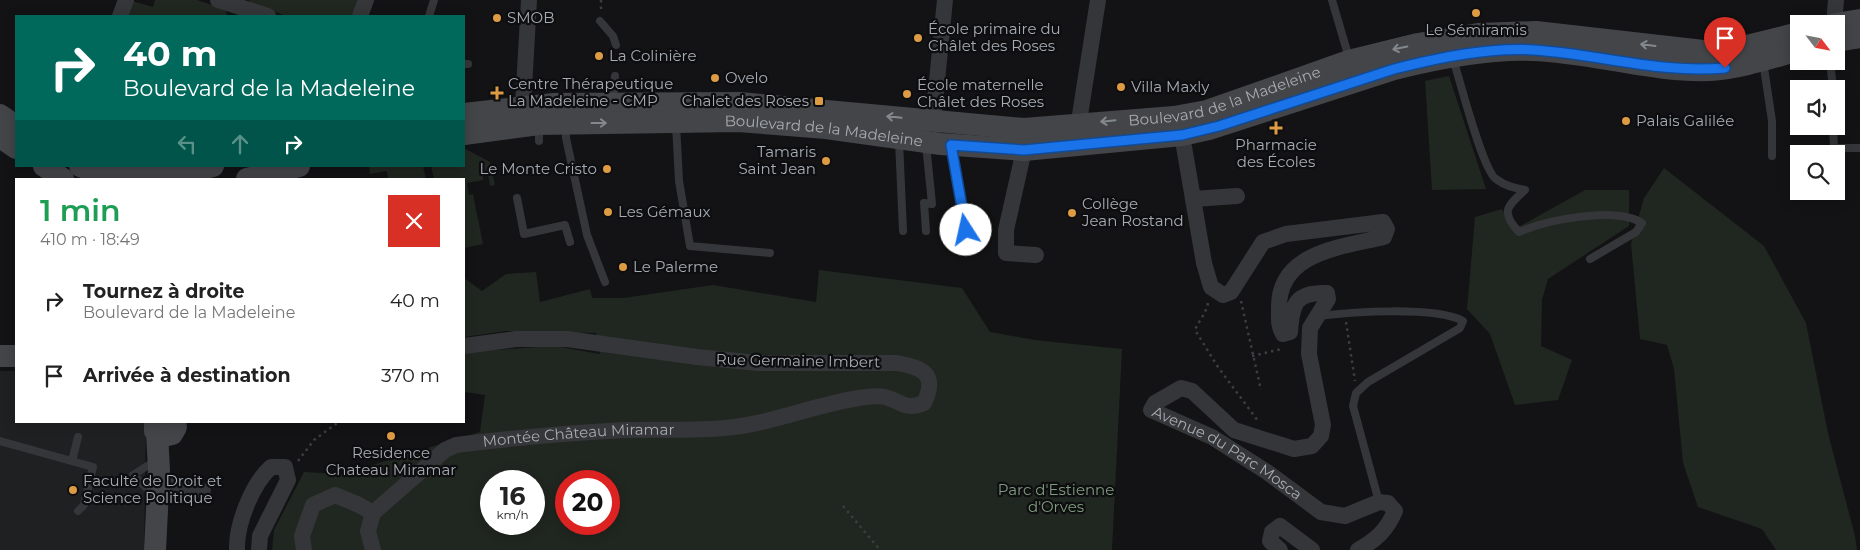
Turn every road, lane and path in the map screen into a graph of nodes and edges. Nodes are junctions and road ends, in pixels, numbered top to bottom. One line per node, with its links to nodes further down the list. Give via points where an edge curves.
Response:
1 (126, 0): 11 (street)
2 (218, 0): 10 (street)
3 (366, 0): 13 (street)
4 (434, 0): 14 (lane)
5 (529, 0): 37 (street)
6 (945, 0): 34 (street)
7 (1098, 0): 41 (street)
8 (1332, 0): 27 (lane)
9 (1836, 0): 15 (street)
10 (238, 8): 12 (street)
11 (120, 15)
12 (264, 15)
13 (360, 15)
14 (429, 15)
15 (1835, 15)
16 (1860, 20): 18 (street)
17 (600, 21): 22 (lane)
18 (1845, 22)
19 (1790, 35): 25 (street, Boulevard de la Madeleine, via 1727,51)
20 (1860, 37): 21 (street)
21 (1845, 40)
22 (616, 45)
23 (1452, 48): 25 (street, Boulevard de la Madeleine); 27 (street, Boulevard de la Madeleine, one-way to 27, via 1393,49); 30 (street, Boulevard de la Madeleine, via 1394,69); 66 (lane, via 1484,159 1495,179 1525,190 1508,205 1507,211 1510,223 1519,232 1539,223 1588,216 1632,216 1642,222 1636,232)
24 (1790, 52): 26 (street, Boulevard de la Madeleine)
25 (1670, 58): 26 (street, Boulevard de la Madeleine, via 1710,70)
26 (1763, 60): 49 (lane, via 1772,120)
27 (1349, 61): 30 (street, Boulevard de la Madeleine)
28 (615, 76): 29 (lane)
29 (613, 103): 33 (street, Boulevard de la Madeleine); 37 (street, Boulevard de la Madeleine)
30 (1246, 108): 39 (street, Boulevard de la Madeleine); 41 (street, Boulevard de la Madeleine, one-way to 41, via 1190,114)
31 (465, 114): 37 (street, Boulevard de la Madeleine)
32 (0, 115): 36 (street)
33 (686, 116): 34 (street, Boulevard de la Madeleine, one-way to 33, via 786,106); 35 (street, Boulevard de la Madeleine, one-way to 33); 43 (street, Boulevard de la Madeleine); 64 (lane, via 679,181 690,246)
34 (933, 121): 41 (street, Boulevard de la Madeleine)
35 (566, 123): 37 (street, Boulevard de la Madeleine); 67 (lane, via 566,138 587,235)
36 (15, 125)
37 (523, 126): 38 (street, Boulevard de la Madeleine)
38 (465, 134)
39 (1182, 135): 41 (street, Boulevard de la Madeleine); 59 (street)
40 (1833, 135): 47 (lane, via 1834,148)
41 (1077, 136): 48 (street, Boulevard de la Madeleine)
42 (0, 137): 46 (street)
43 (899, 139): 44 (street, Boulevard de la Madeleine); 61 (lane)
44 (926, 142): 45 (street, Boulevard de la Madeleine); 62 (lane, via 932,204 924,203)
45 (951, 145): 48 (street, Boulevard de la Madeleine); 60 (lane)
46 (15, 147)
47 (1860, 148)
48 (1024, 150): 65 (street, via 1006,230 1006,253)
49 (1772, 156)
50 (45, 167): 55 (street)
51 (208, 167): 54 (street)
52 (293, 171): 56 (street)
53 (86, 172): 54 (street)
54 (185, 172)
55 (62, 178)
56 (253, 178)
57 (1237, 196): 59 (street)
58 (517, 198): 63 (lane, via 524,234 565,225)
59 (1193, 199): 68 (street)
60 (966, 230)
61 (903, 231)
62 (926, 231)
63 (570, 242)
64 (770, 253)
65 (1036, 255)
66 (1590, 259)
67 (605, 282)
68 (1211, 287): 71 (street, Avenue du Parc Mosca, via 1222,295 1231,292 1263,242 1286,234 1383,222 1387,229 1384,237 1317,253 1295,267 1278,295 1279,328 1282,334 1290,332 1293,307 1298,299 1311,292 1327,293 1328,300); 83 (path, via 1206,314 1195,330 1262,426)
69 (1241, 300): 76 (path)
70 (1345, 312): 71 (lane); 78 (path); 78 (lane, via 1453,315 1463,321 1460,328 1368,382)
71 (1316, 317): 83 (street, Avenue du Parc Mosca, via 1310,328 1309,354 1323,426 1321,436 1312,446 1294,449)
72 (465, 346): 79 (street, Rue Germaine Imbert, via 516,339 567,340 758,363 897,363 916,367 930,381 924,403 913,407 871,396)
73 (1282, 350): 76 (path)
74 (0, 356): 75 (street)
75 (15, 356)
76 (1252, 356): 77 (path)
77 (1261, 390)
78 (1356, 393): 89 (lane, via 1354,406)
79 (844, 400): 92 (street, Montée Château Miramar, via 784,418 726,428 539,435 456,445 445,450)
80 (337, 423): 86 (path, via 314,440)
81 (164, 428): 87 (street)
82 (78, 437): 85 (lane)
83 (1264, 440): 89 (street, Avenue du Parc Mosca, via 1234,430 1192,391 1181,388 1151,410 1212,437 1267,472 1320,512 1345,516)
84 (0, 442): 85 (lane)
85 (72, 461): 91 (lane, via 93,467 84,505)
86 (287, 473): 94 (street, via 284,467 278,466 265,472 242,518 236,535); 95 (street, via 286,488 260,536)
87 (158, 490): 88 (street); 93 (street)
88 (203, 491)
89 (1379, 502): 101 (street, via 1388,503 1395,511 1390,524 1376,541)
90 (843, 506): 98 (path)
91 (78, 510)
92 (373, 513): 96 (street, via 334,495 314,505 302,536); 97 (street, via 368,531)
93 (155, 550)
94 (237, 550)
95 (259, 550)
96 (304, 550)
97 (373, 550)
98 (880, 550)
99 (1280, 550): 100 (street, via 1270,541 1272,532 1280,526)
100 (1312, 550)
101 (1358, 550)

